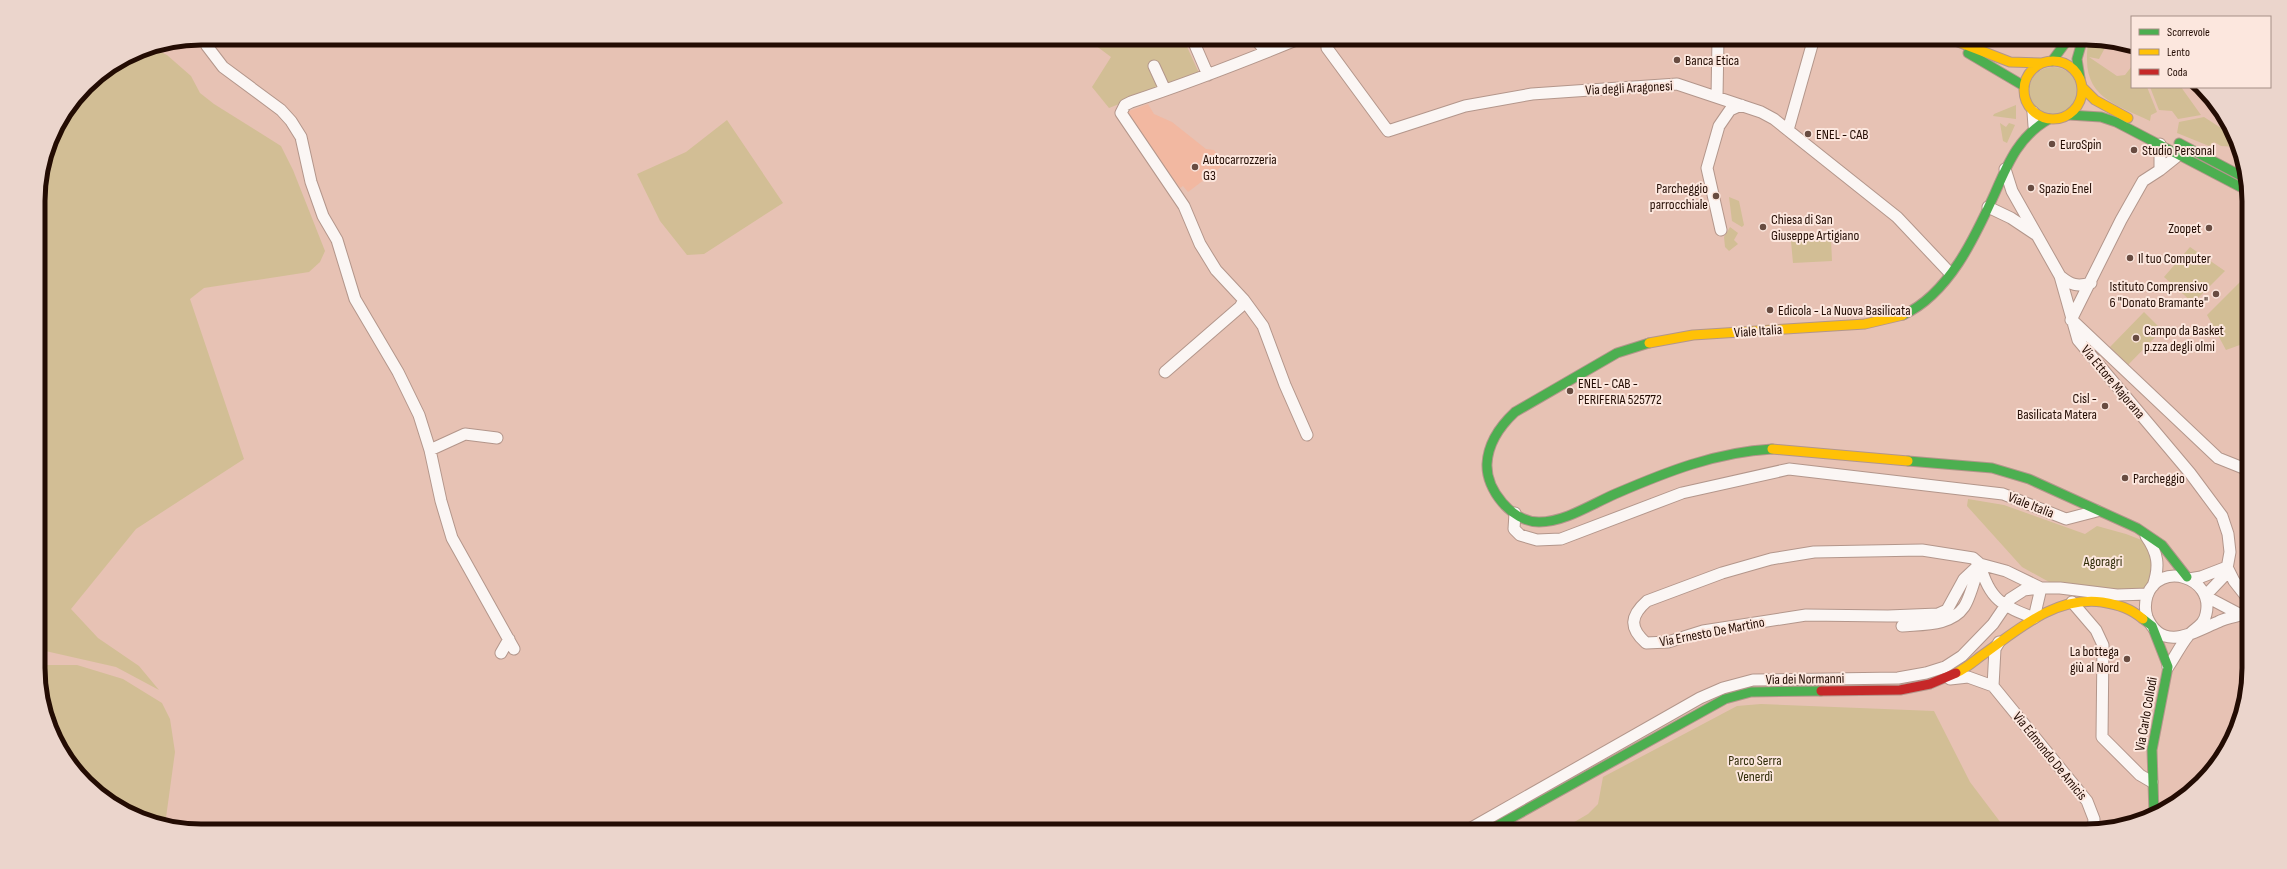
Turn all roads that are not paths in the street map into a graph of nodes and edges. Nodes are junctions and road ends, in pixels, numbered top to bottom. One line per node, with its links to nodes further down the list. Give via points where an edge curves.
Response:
1 (206, 45): 48 (street, via 223,67 281,110 301,137 311,182 323,216 336,240 355,298 407,382)
2 (1195, 45): 17 (street)
3 (1260, 45): 12 (street)
4 (1282, 45): 12 (street)
5 (1327, 45): 20 (street, Via degli Aragonesi, via 1388,131 1465,106 1532,94 1677,84)
6 (1718, 45): 16 (street)
7 (1812, 45): 30 (street)
8 (1960, 45): 19 (street, via 1969,54)
9 (1964, 45): 14 (street, via 2010,62)
10 (2064, 45): 13 (street)
11 (2081, 45): 18 (street, via 2077,59)
12 (1265, 51): 17 (street)
13 (2052, 61): 14 (street); 18 (street, via 2064,63)
14 (2042, 63): 19 (street, via 2030,73)
15 (1154, 66): 22 (street)
16 (1718, 74): 20 (street, via 1705,86); 23 (street)
17 (1208, 75): 22 (street)
18 (2080, 78): 21 (street)
19 (2024, 86): 25 (street, via 2025,97)
20 (1691, 88): 23 (street, Via degli Aragonesi)
21 (2082, 88): 26 (street, via 2081,100); 28 (street, via 2108,108)
22 (1165, 90): 43 (street, via 1138,104 1125,105 1121,113 1160,179 1184,206 1200,244 1216,270)
23 (1717, 96): 24 (street, Via degli Aragonesi)
24 (1741, 106): 30 (street, Via degli Aragonesi, via 1774,118); 38 (street, via 1730,110 1719,126 1707,168)
25 (2033, 112): 27 (street); 29 (street)
26 (2069, 115): 27 (street); 31 (street, via 2101,117)
27 (2049, 119): 29 (street, Viale Italia)
28 (2142, 124)
29 (2034, 126): 33 (street, Viale Italia, via 2012,153)
30 (1788, 130): 40 (street, Via degli Aragonesi, via 1897,217)
31 (2161, 139): 32 (street); 34 (street); 35 (street)
32 (2180, 154): 34 (street); 36 (street)
33 (2005, 169): 37 (street, Viale Italia); 39 (street, via 2012,191)
34 (2160, 170): 42 (street, via 2143,181 2121,220)
35 (2240, 175)
36 (2242, 188)
37 (1988, 207): 39 (street, via 2012,218); 40 (street, Viale Italia)
38 (1721, 230)
39 (2037, 236): 41 (street)
40 (1949, 272): 51 (street, Viale Italia, via 1925,301 1912,310 1888,320 1673,338 1617,353 1576,375 1515,412 1502,423 1494,437 1488,454 1487,472 1496,492)
41 (2060, 276): 42 (street, via 2070,284); 44 (street)
42 (2091, 284): 44 (street)
43 (1244, 300): 45 (street, via 1240,307); 46 (street, via 1263,326 1295,413)
44 (2072, 320): 49 (street, Via Ettore Majorana, via 2218,458); 54 (street, Via Ettore Majorana, via 2075,333 2084,349 2190,473 2222,516 2230,552)
45 (1165, 372)
46 (1307, 435)
47 (497, 438): 48 (street, via 465,434)
48 (430, 450): 68 (street, via 452,538)
49 (2242, 468)
50 (2097, 511): 51 (street, Viale Italia, via 2029,479 1992,468 1774,449 1739,451 1670,471 1561,517 1540,522 1523,520); 51 (street, Viale Italia, via 2066,519 2003,494 1789,469 1682,493 1561,539 1538,540 1520,535 1514,529); 52 (street, Viale Italia)
51 (1515, 513)
52 (2144, 533): 55 (street, Viale Italia, via 2162,545); 57 (street, via 2158,558 2158,573)
53 (1980, 564): 53 (street, Via Ernesto De Martino, via 1973,558 1922,550 1814,552 1771,559 1722,573 1647,601 1640,608 1633,625 1634,631 1646,643 1656,644 1703,631 1806,615 1938,614 1947,610 1964,579); 56 (street, via 2006,571); 61 (street, via 1996,599); 65 (street, via 1965,607 1955,616 1947,621)
54 (2227, 567): 55 (street, via 2201,577); 58 (street); 59 (street, Via Ettore Majorana, via 2226,574)
55 (2188, 578): 57 (street, via 2169,576); 59 (street, via 2201,588)
56 (2042, 588): 57 (street, Via dei Normanni, via 2117,595); 61 (street, Via dei Normanni, via 2024,590 2010,599); 64 (street)
57 (2151, 590): 66 (street, via 2146,609)
58 (2242, 591)
59 (2205, 596): 62 (street); 67 (street, via 2206,614 2200,627)
60 (2072, 602): 64 (street, Via dei Normanni); 66 (street, Via dei Normanni, via 2085,600 2115,604 2131,609); 75 (street, via 2096,630 2103,645 2102,737 2140,776)
61 (2005, 606): 64 (street); 77 (street, Via dei Normanni, via 1980,640 1946,667 1898,678 1753,680 1723,688 1700,698)
62 (2242, 614)
63 (2242, 617): 67 (street, via 2218,621)
64 (2034, 618): 69 (street, Via dei Normanni)
65 (1902, 626)
66 (2152, 626): 67 (street, via 2169,636); 72 (street)
67 (2189, 635): 72 (street)
68 (509, 639): 70 (street); 71 (street)
69 (2001, 640): 73 (street, Via dei Normanni, via 1960,671); 74 (street, via 1995,649)
70 (514, 649)
71 (501, 653)
72 (2168, 667): 75 (street, Via Carlo Collodi, via 2152,750)
73 (1945, 679): 74 (street, via 1968,677); 78 (street, Via dei Normanni, via 1900,690 1751,692 1725,699)
74 (1993, 686): 79 (street, Via Edmondo De Amicis, via 2087,801)
75 (2152, 782): 76 (street, Via Carlo Collodi)
76 (2154, 809)
77 (1478, 824)
78 (1501, 824)
79 (2094, 824)

